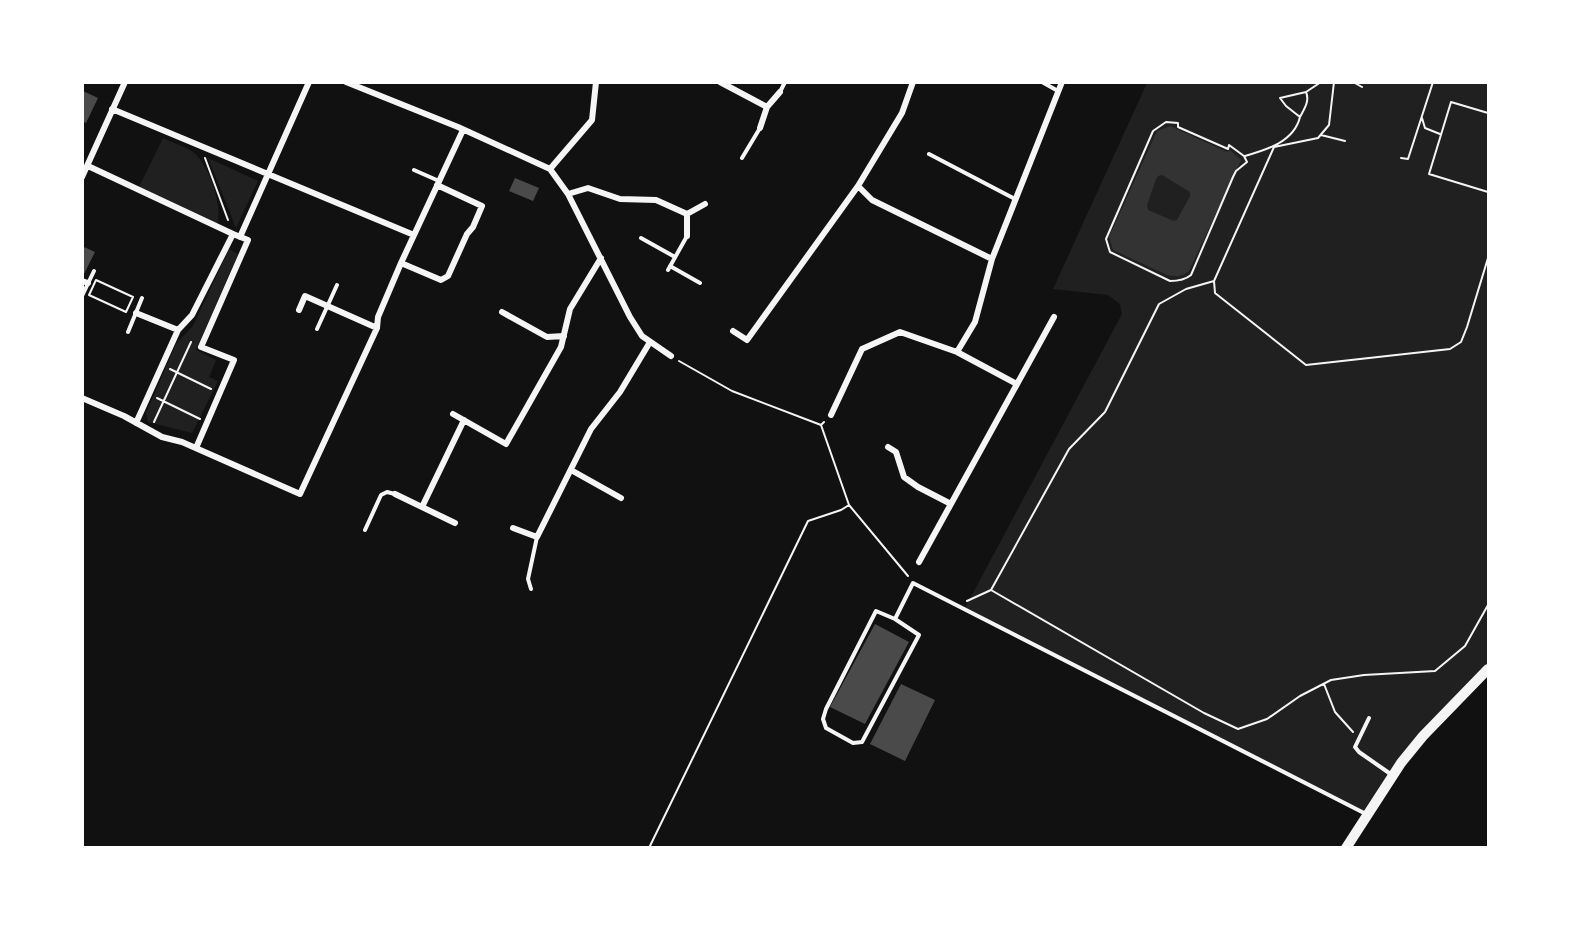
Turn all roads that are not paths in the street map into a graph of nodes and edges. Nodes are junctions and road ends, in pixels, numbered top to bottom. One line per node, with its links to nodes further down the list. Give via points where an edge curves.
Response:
1 (125, 82): 13 (street)
2 (309, 82): 21 (street)
3 (346, 82): 15 (street)
4 (596, 82): 19 (street, via 592,120)
5 (720, 82): 12 (street)
6 (785, 82): 11 (lane)
7 (913, 82): 24 (street, via 902,113)
8 (1042, 82): 10 (lane)
9 (1062, 82): 10 (street)
10 (1058, 91): 26 (street)
11 (780, 92): 12 (street)
12 (767, 107): 14 (street)
13 (112, 109): 18 (street); 21 (street)
14 (760, 128): 17 (lane)
15 (463, 130): 19 (street); 23 (street)
16 (929, 154): 26 (lane)
17 (742, 158)
18 (88, 166): 22 (street); 29 (street)
19 (550, 169): 25 (street)
20 (414, 170): 23 (lane)
21 (270, 174): 30 (street); 32 (street)
22 (82, 177)
23 (438, 183): 30 (street); 37 (street, via 482,206 473,227 466,234 448,276 441,280)
24 (858, 186): 36 (street, via 872,200); 52 (street, via 747,340)
25 (568, 194): 28 (street, via 588,188 620,199 656,200); 35 (street)
26 (1015, 200): 36 (street)
27 (705, 204): 28 (street)
28 (687, 214): 31 (street)
29 (233, 234): 32 (street); 51 (street, via 197,306)
30 (414, 235): 37 (street)
31 (687, 236): 34 (lane)
32 (240, 237): 65 (street, via 248,240 201,346 234,360)
33 (641, 238): 34 (lane)
34 (675, 257): 40 (lane, via 669,268)
35 (601, 258): 54 (street, via 570,309); 55 (street, via 630,317)
36 (992, 259): 56 (street, via 975,322)
37 (401, 263): 49 (street)
38 (94, 271): 39 (lane)
39 (85, 282): 42 (lane)
40 (700, 283)
41 (337, 285): 44 (lane)
42 (82, 296)
43 (142, 298): 47 (lane)
44 (327, 306): 45 (street, via 305,296); 49 (street); 50 (lane)
45 (299, 310)
46 (502, 312): 54 (street, via 547,337)
47 (136, 313): 51 (street); 53 (lane)
48 (1054, 317): 58 (street)
49 (377, 328): 65 (street, via 300,494)
50 (317, 329)
51 (178, 330): 63 (street)
52 (733, 331)
53 (128, 332)
54 (564, 336): 62 (street, via 506,444)
55 (650, 342): 57 (street); 66 (street, via 620,392 591,429)
56 (957, 352): 58 (street); 61 (street, via 900,332 862,349)
57 (671, 356)
58 (1017, 384): 69 (street)
59 (82, 398): 63 (street)
60 (453, 414): 62 (street)
61 (831, 414)
62 (464, 420): 70 (street)
63 (136, 423): 65 (street)
64 (888, 447): 69 (street, via 897,452 904,477)
65 (196, 448)
66 (571, 470): 68 (street); 74 (street)
67 (395, 494): 70 (street); 73 (lane, via 381,495)
68 (621, 498)
69 (951, 504): 75 (street)
70 (423, 507): 71 (street)
71 (455, 523)
72 (513, 528): 74 (street)
73 (365, 530)
74 (537, 537): 76 (lane, via 528,579)
75 (919, 562)
76 (531, 589)
77 (895, 620): 77 (lane, via 876,611 826,709 826,728 853,743 862,742 919,635); 81 (lane, via 913,583)
78 (1488, 669): 80 (main road)
79 (1369, 718): 80 (lane, via 1355,747)
80 (1393, 775): 81 (main road)
81 (1367, 814): 82 (main road)
82 (1346, 848)

